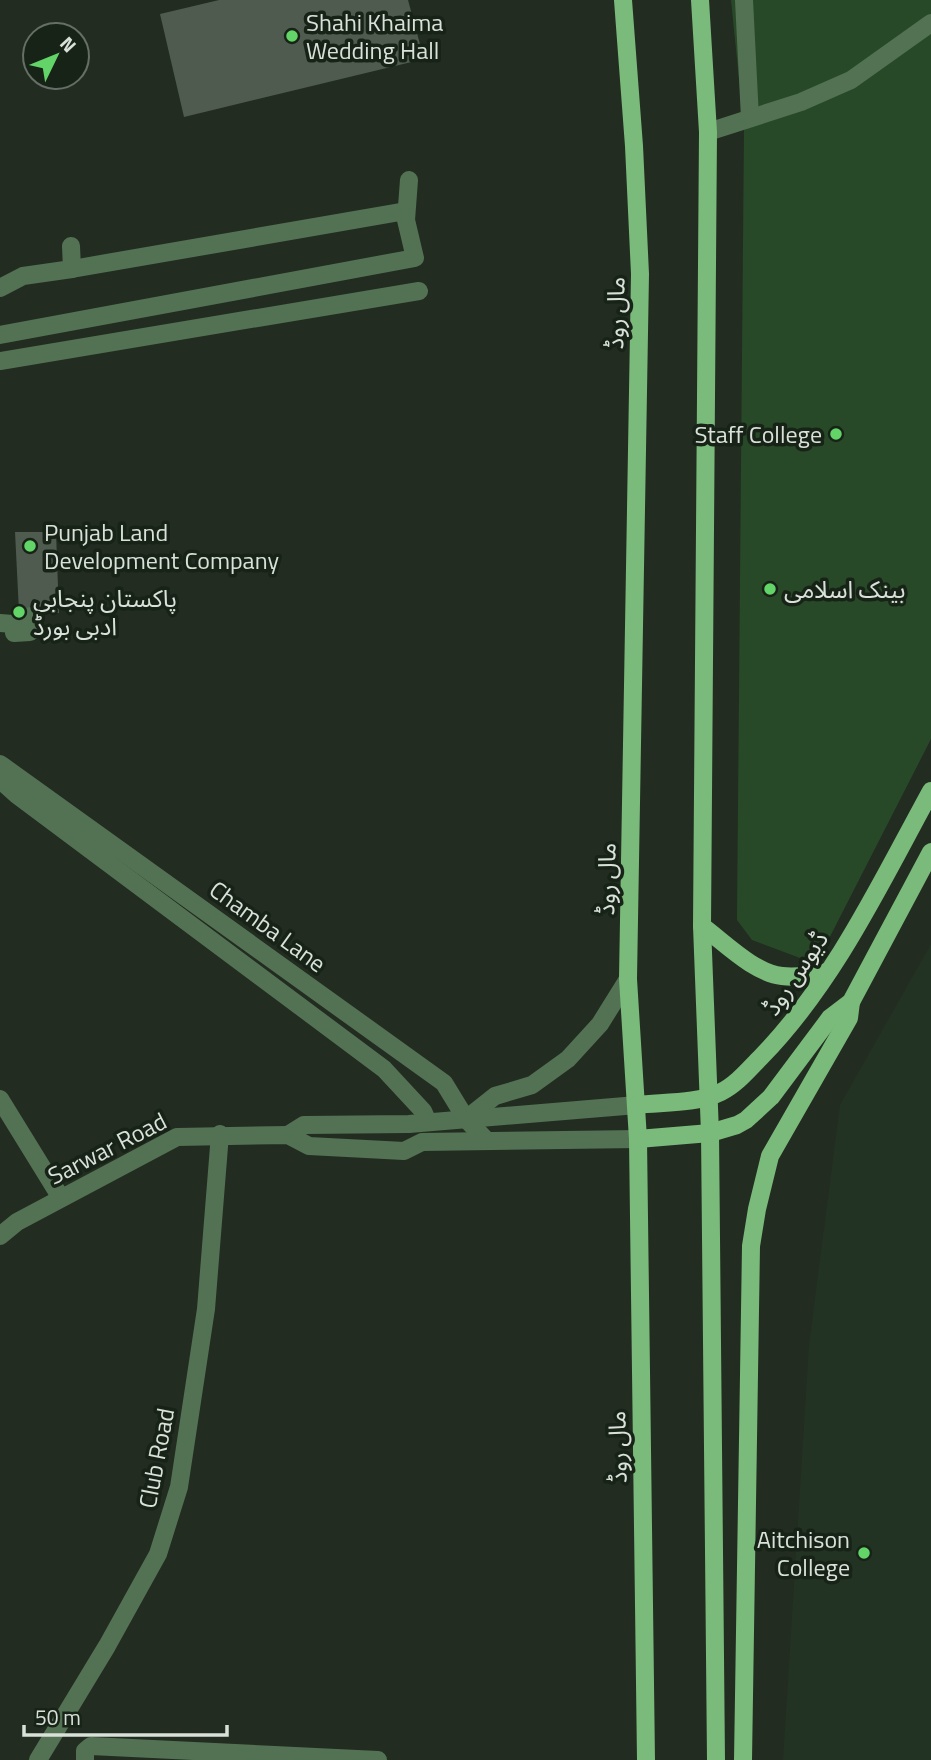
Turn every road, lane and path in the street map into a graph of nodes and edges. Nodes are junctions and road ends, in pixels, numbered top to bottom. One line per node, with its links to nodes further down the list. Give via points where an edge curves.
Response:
1 (623, 0): 22 (main road, مال روڈ, via 640,274)
2 (701, 0): 6 (main road)
3 (744, 0): 5 (street)
4 (931, 23): 5 (street, via 851,80)
5 (750, 118): 6 (street)
6 (708, 132): 20 (main road)
7 (409, 180): 8 (street)
8 (406, 211): 10 (street); 13 (street, via 415,258)
9 (71, 246): 10 (street)
10 (72, 269): 11 (street, via 23,276)
11 (0, 288)
12 (419, 291): 14 (street)
13 (0, 335)
14 (0, 361)
15 (30, 617): 16 (street, via 30,632 14,633 13,624)
16 (0, 623)
17 (2, 765): 27 (street, Chamba Lane, via 444,1083); 28 (street, Chamba Lane, via 16,795 384,1069)
18 (931, 791): 21 (main road, ڈیوس روڈ)
19 (931, 852): 23 (main road)
20 (702, 926): 21 (main road, via 757,968 772,974 800,977); 24 (main road)
21 (827, 972): 24 (main road, ڈیوس روڈ, via 781,1037 736,1082)
22 (628, 979): 26 (main road, مال روڈ); 27 (street, via 600,1024 568,1059 532,1085 495,1096)
23 (851, 1002): 29 (main road, via 830,1018 756,1111 737,1125); 41 (main road, via 849,1018 770,1156 751,1246)
24 (709, 1097): 26 (main road, ڈیوس روڈ); 29 (main road)
25 (0, 1099): 34 (street)
26 (637, 1105): 27 (street); 32 (main road, مال روڈ)
27 (466, 1119): 28 (street); 33 (street, Chamba Lane)
28 (428, 1122): 31 (street, via 304,1125)
29 (710, 1133): 32 (main road); 40 (main road)
30 (220, 1134): 31 (street, Sarwar Road); 34 (street, Sarwar Road, via 177,1137); 36 (street, Club Road, via 206,1309 179,1488 158,1554)
31 (288, 1135): 33 (street, via 309,1146 404,1151 422,1142)
32 (638, 1139): 33 (street); 39 (main road, مال روڈ)
33 (487, 1141)
34 (61, 1198): 35 (street, Sarwar Road)
35 (0, 1236)
36 (38, 1760)
37 (85, 1760): 38 (street, via 90,1746)
38 (378, 1760)
39 (646, 1760)
40 (716, 1760)
41 (743, 1760)

